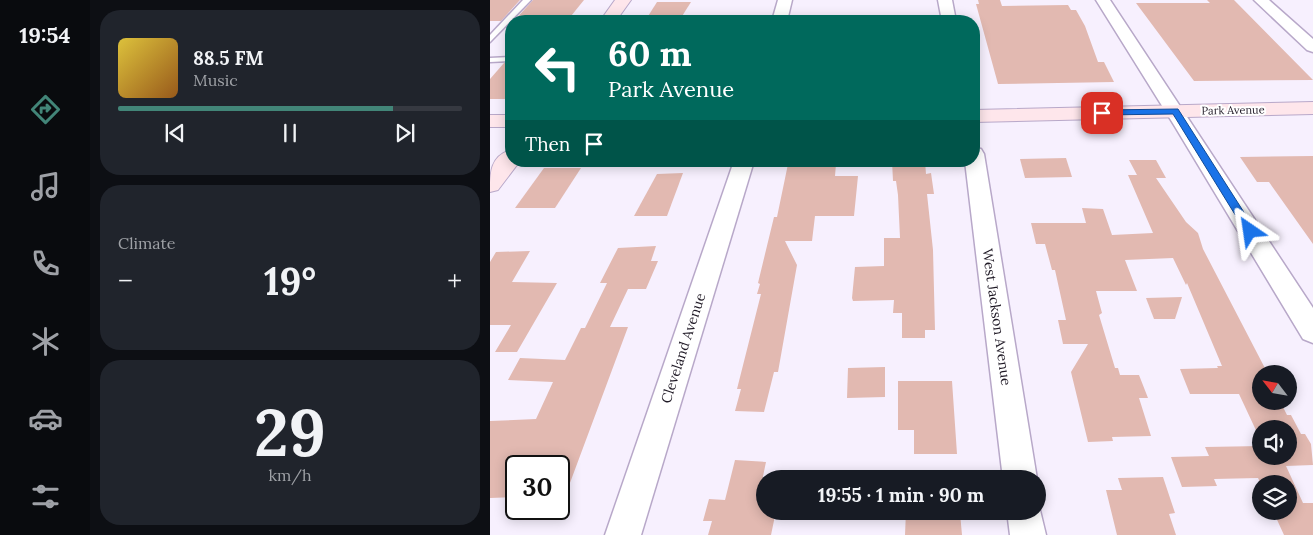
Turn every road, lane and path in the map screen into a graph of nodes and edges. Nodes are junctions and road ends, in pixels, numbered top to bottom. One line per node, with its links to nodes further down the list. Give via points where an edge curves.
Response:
1 (527, 0): 7 (lane)
2 (623, 0): 8 (main road)
3 (785, 0): 9 (street)
4 (945, 0): 10 (street)
5 (1103, 0): 18 (street)
6 (1261, 0): 13 (street)
7 (513, 15)
8 (612, 15)
9 (781, 15)
10 (948, 15)
11 (505, 24): 12 (lane)
12 (490, 40)
13 (1313, 47)
14 (505, 59): 15 (lane)
15 (490, 60)
16 (1313, 108): 18 (main road, Park Avenue)
17 (980, 116): 18 (main road, Park Avenue)
18 (1180, 118): 21 (main road, Park Avenue); 22 (main road, Park Avenue); 29 (street)
19 (490, 121): 20 (main road)
20 (505, 121)
21 (1313, 123)
22 (980, 128)
23 (490, 137): 24 (main road)
24 (505, 137)
25 (505, 165): 28 (main road)
26 (742, 167): 32 (street, Cleveland Avenue)
27 (976, 167): 30 (street, West Jackson Avenue)
28 (490, 184)
29 (1313, 331)
30 (1019, 470)
31 (1026, 520): 33 (street)
32 (622, 535)
33 (1028, 535)

